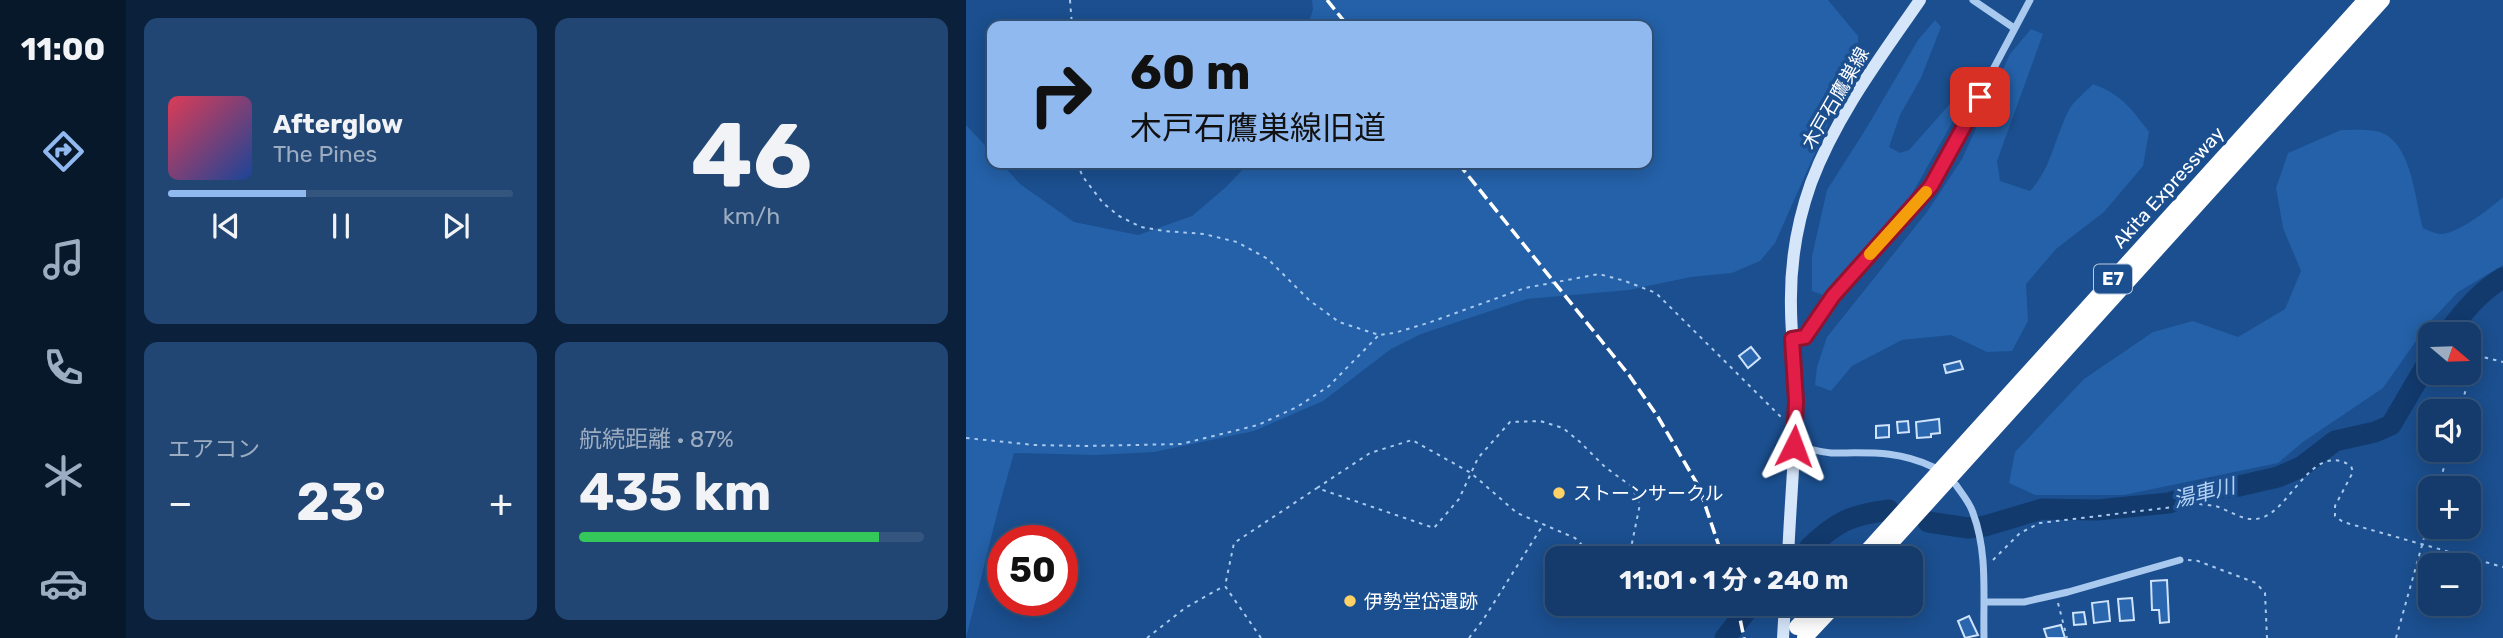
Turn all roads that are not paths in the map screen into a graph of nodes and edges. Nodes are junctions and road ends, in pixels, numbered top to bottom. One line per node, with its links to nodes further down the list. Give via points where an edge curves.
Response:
1 (1920, 0): 7 (main road, 木戸石鷹巣線, via 1830,139 1811,184 1793,265)
2 (1973, 0): 6 (street)
3 (2030, 0): 6 (street)
4 (2366, 0): 12 (highway, Akita Expressway / E7)
5 (2382, 0): 13 (highway, Akita Expressway / E7)
6 (2014, 28): 7 (street, via 1931,186 1833,296 1805,337)
7 (1792, 339): 8 (main road, 木戸石鷹巣線)
8 (1794, 446): 9 (street, via 1829,453 1903,455); 11 (main road, 木戸石鷹巣線)
9 (1933, 467)
10 (1956, 485): 15 (street, via 1973,510 1981,540)
11 (1788, 546)
12 (1872, 546)
13 (1888, 546)
14 (2180, 559): 15 (street, via 2056,595 2024,602)
15 (1984, 602): 21 (street)
16 (1784, 616): 20 (main road)
17 (1811, 616): 19 (highway)
18 (1821, 616): 19 (highway)
19 (1801, 632)
20 (1783, 638)
21 (1984, 638)

